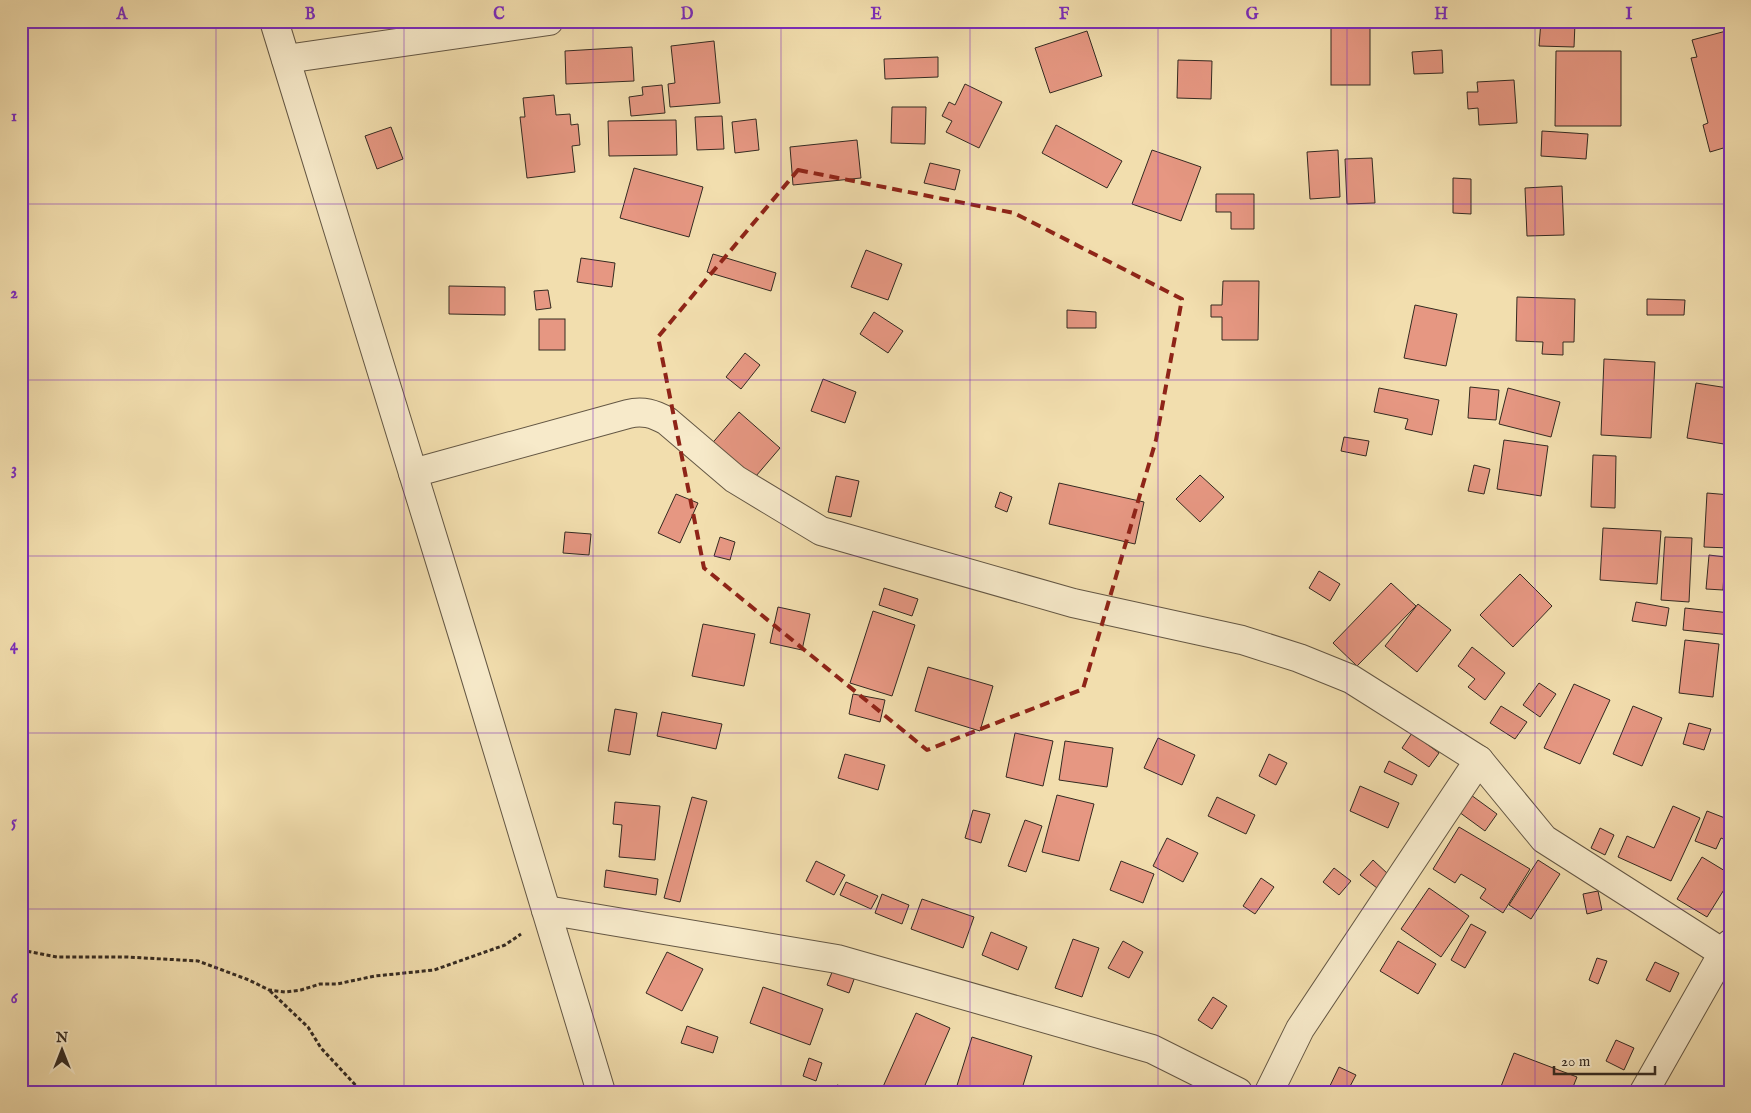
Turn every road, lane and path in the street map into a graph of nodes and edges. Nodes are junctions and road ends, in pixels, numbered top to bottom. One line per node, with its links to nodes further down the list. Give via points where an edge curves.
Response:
1 (274, 21): 3 (street)
2 (549, 21): 3 (street)
3 (286, 59): 4 (street)
4 (413, 473): 5 (street, via 639,411 647,412 667,422 735,479 821,531 1073,603 1242,640 1299,658 1351,678); 6 (street)
5 (1479, 760): 7 (street, via 1544,839); 13 (street, via 1300,1029)
6 (546, 910): 9 (path, via 532,928 505,945 434,970 320,984 285,992); 11 (street); 12 (street, via 836,958 1152,1049)
7 (1726, 949): 14 (street)
8 (21, 950): 9 (path, via 57,957 198,961)
9 (269, 990): 10 (path, via 308,1027 321,1048)
10 (362, 1092)
11 (601, 1092)
12 (1238, 1092)
13 (1269, 1092)
14 (1644, 1092)

